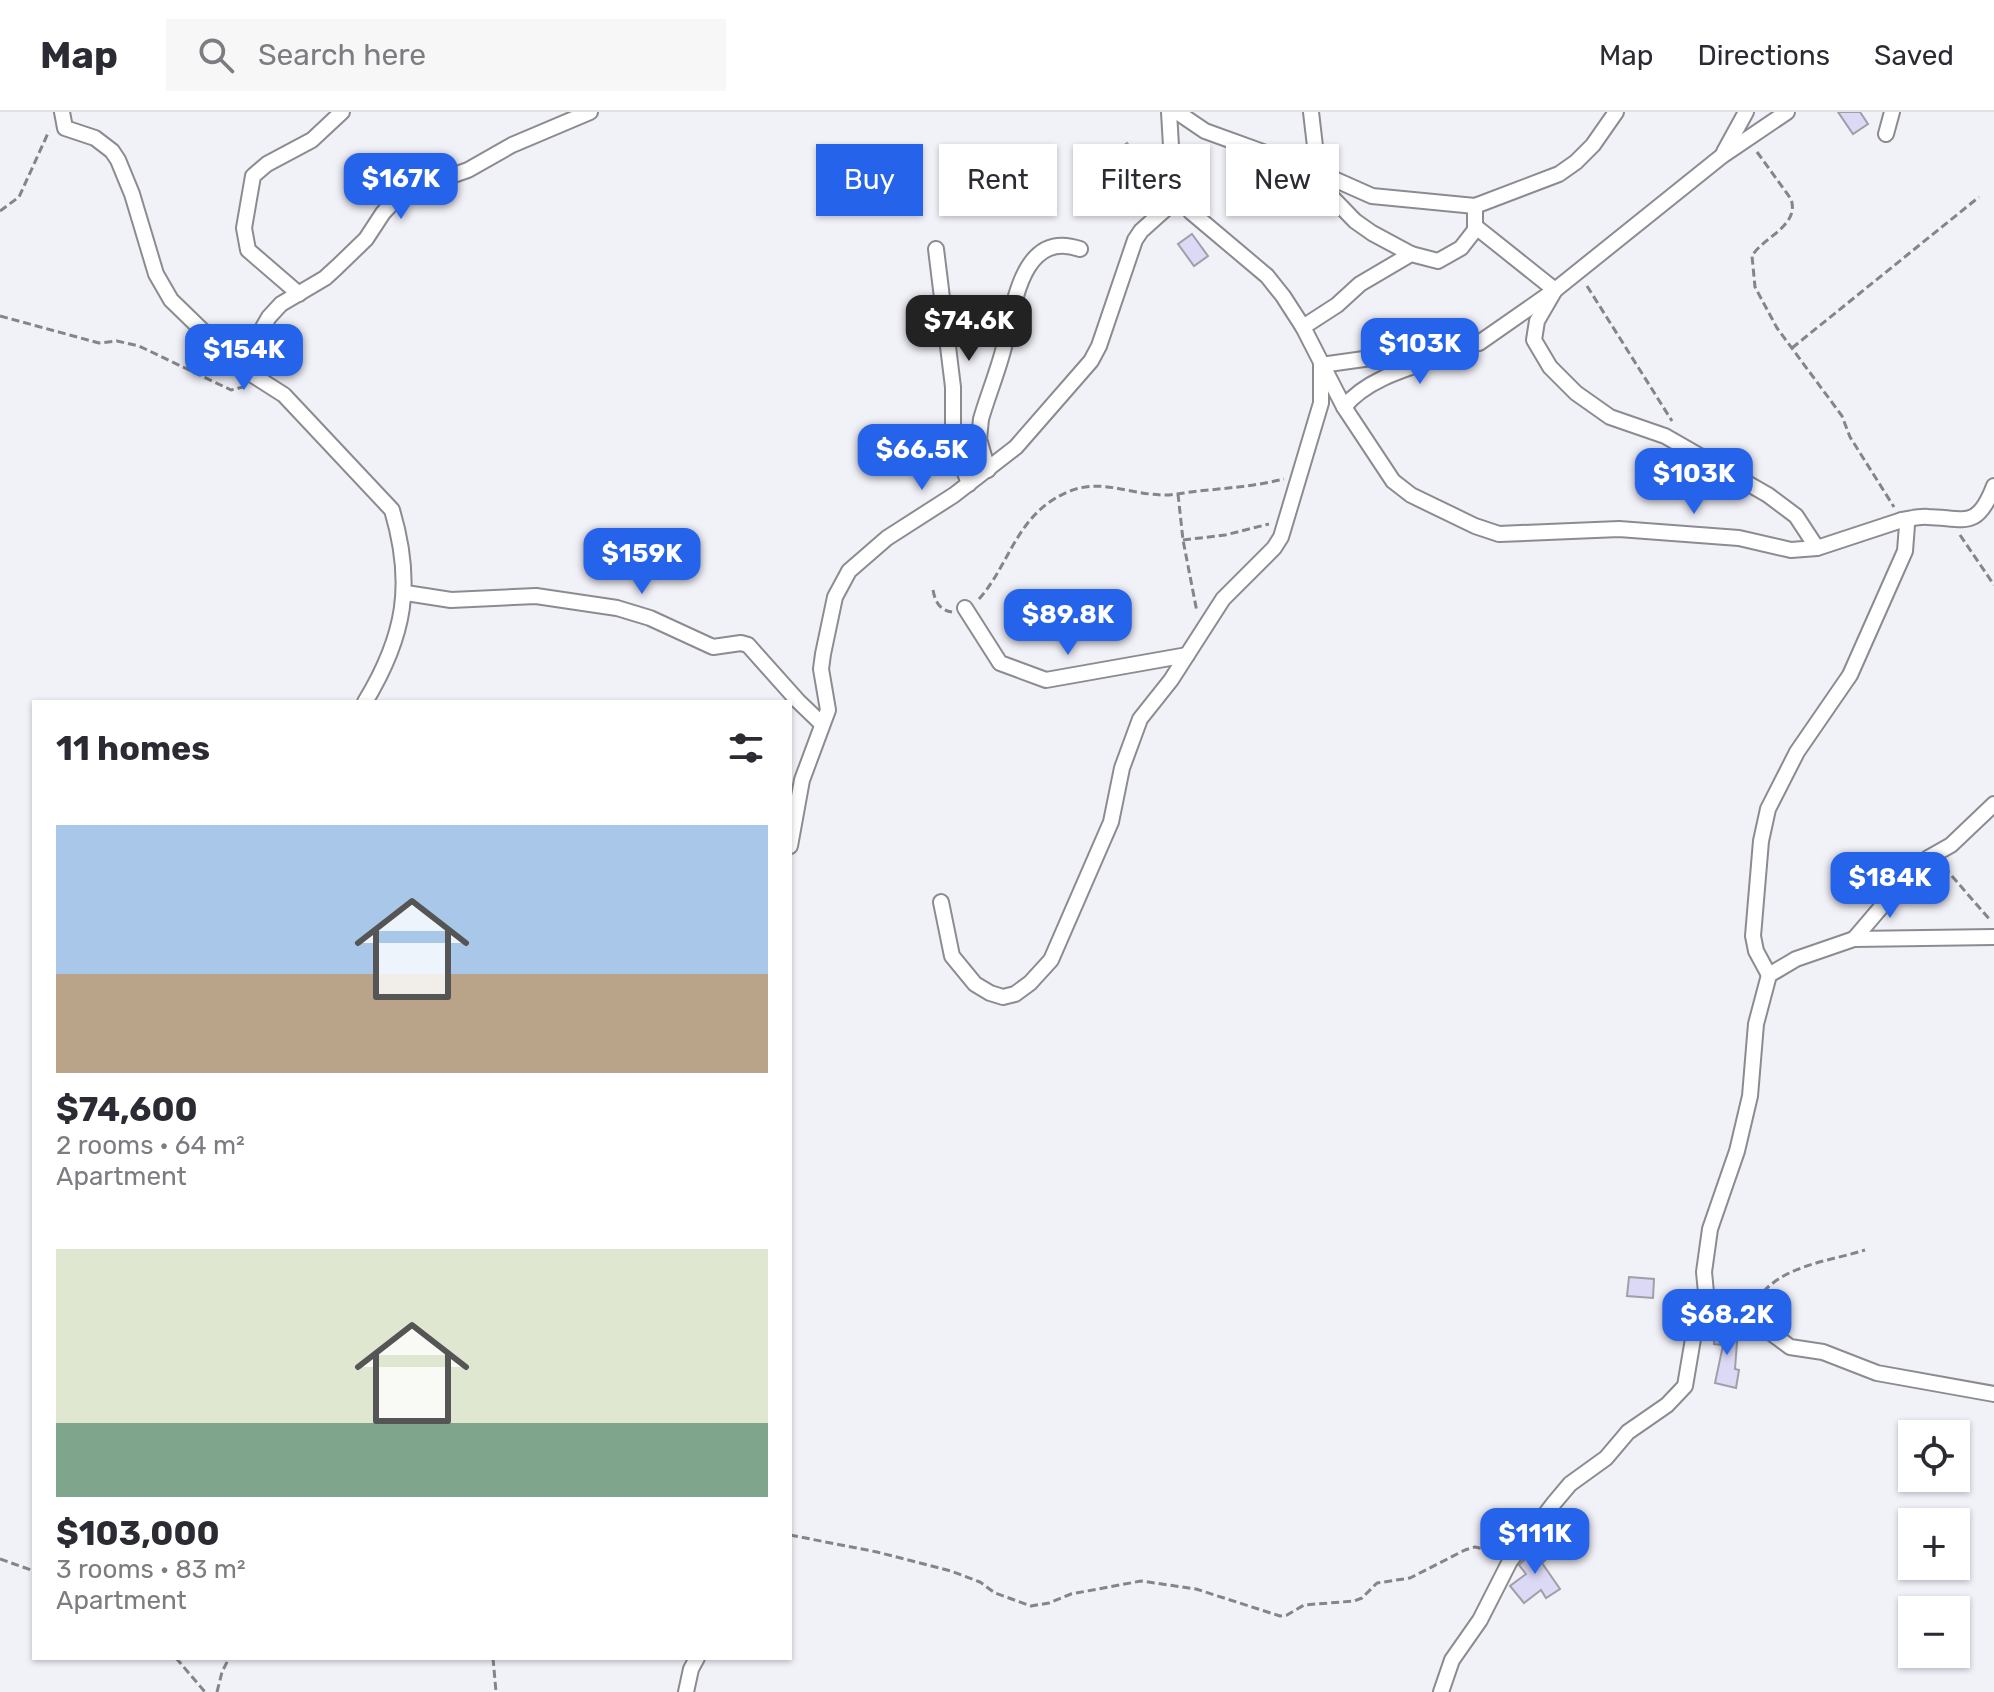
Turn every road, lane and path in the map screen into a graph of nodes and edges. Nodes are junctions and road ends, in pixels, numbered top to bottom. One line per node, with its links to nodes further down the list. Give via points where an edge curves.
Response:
1 (342, 112): 30 (street, via 312,140 253,176 244,242)
2 (590, 112): 30 (street, via 468,170 408,191 337,267)
3 (1169, 112): 13 (street)
4 (1177, 112): 14 (street)
5 (1311, 112): 15 (street)
6 (1616, 112): 20 (street, via 1593,145 1559,174)
7 (1746, 112): 16 (street)
8 (1787, 112): 12 (street)
9 (1892, 112): 11 (street)
10 (63, 118): 21 (path, via 48,131 19,197); 36 (street, via 68,130 95,138 112,151 126,176 165,290)
11 (1886, 134)
12 (1747, 139): 16 (street); 34 (path, via 1793,206 1786,224 1755,250 1752,264 1755,287)
13 (1171, 144)
14 (1239, 144)
15 (1315, 144)
16 (1722, 156): 28 (street)
17 (1339, 181): 20 (street, via 1372,196)
18 (1979, 197): 34 (path)
19 (1339, 204): 27 (street, via 1372,233)
20 (1475, 206): 24 (street)
21 (0, 211)
22 (1158, 216): 39 (street, via 1135,240 1091,361 1016,447)
23 (1196, 216): 32 (street, via 1267,276)
24 (1476, 227): 27 (street, via 1468,241 1442,260); 29 (street)
25 (936, 249): 41 (street, via 952,375 953,439)
26 (1080, 249): 39 (street, via 1065,244 1047,247 1024,275 981,419 979,439)
27 (1411, 254): 32 (street)
28 (1578, 272): 29 (street); 38 (path)
29 (1555, 290): 33 (street); 48 (street, via 1537,321 1534,340 1550,367 1576,393 1610,417 1665,436 1768,495 1796,516)
30 (299, 294): 36 (street, via 269,317)
31 (0, 316): 36 (path, via 99,343 139,346 231,390 242,389)
32 (1303, 327): 35 (street)
33 (1479, 343): 35 (street); 37 (street, via 1370,385)
34 (1792, 348): 45 (path, via 1842,416)
35 (1321, 365): 37 (street); 40 (street, via 1321,403)
36 (245, 370): 51 (street, via 309,418 392,510)
37 (1344, 407): 48 (street, via 1401,488 1499,534 1619,529 1739,538 1791,550)
38 (1674, 425)
39 (988, 470): 41 (street)
40 (1299, 475): 43 (path); 44 (street)
41 (969, 484): 56 (street, via 887,538 849,571 835,597 823,654 828,710)
42 (1994, 486): 46 (street, via 1973,517)
43 (1178, 494): 47 (path); 52 (path, via 1090,486 1051,501 1027,523 984,593)
44 (1286, 520): 47 (path); 53 (street, via 1274,548 1223,599)
45 (1902, 520): 46 (street); 48 (street); 64 (street, via 1908,531 1905,551 1858,658 1797,752 1763,825 1753,936)
46 (1950, 520): 49 (path)
47 (1183, 540): 53 (path)
48 (1817, 548)
49 (1994, 585)
50 (933, 590): 52 (path, via 947,611)
51 (406, 593): 55 (street, via 388,662); 56 (street, via 451,600 536,596 604,606 650,618 713,647 748,645)
52 (965, 608): 54 (street, via 1000,663 1046,680)
53 (1201, 634): 54 (street)
54 (1187, 655): 60 (street, via 1140,719 1122,768 1111,822 1051,960 1030,983 1003,997 975,984 952,956)
55 (366, 700)
56 (822, 724): 58 (street, via 802,780)
57 (1994, 804): 59 (street, via 1959,839)
58 (792, 835)
59 (1934, 854): 61 (path); 63 (street, via 1910,886 1883,905)
60 (941, 902)
61 (1994, 923)
62 (1994, 937): 63 (street)
63 (1854, 939): 64 (street, via 1796,959)
64 (1769, 975): 66 (street, via 1756,1024 1750,1096 1710,1229 1704,1272)
65 (1865, 1250): 67 (path, via 1803,1265 1765,1288)
66 (1707, 1303): 67 (street); 70 (street, via 1680,1393 1570,1484)
67 (1747, 1315): 68 (street, via 1790,1347 1823,1352 1877,1373)
68 (1994, 1394)
69 (792, 1535): 70 (path, via 951,1571 1031,1606 1141,1581 1196,1589 1280,1616 1304,1605 1354,1601 1377,1583 1410,1578 1475,1547 1505,1552)
70 (1522, 1546): 81 (street, via 1452,1660)
71 (0, 1559): 72 (path)
72 (32, 1570)
73 (178, 1660): 77 (path)
74 (228, 1660): 78 (path)
75 (493, 1660): 79 (path)
76 (696, 1660): 80 (street)
77 (205, 1692)
78 (217, 1692)
79 (496, 1692)
80 (686, 1692)
81 (1441, 1692)

